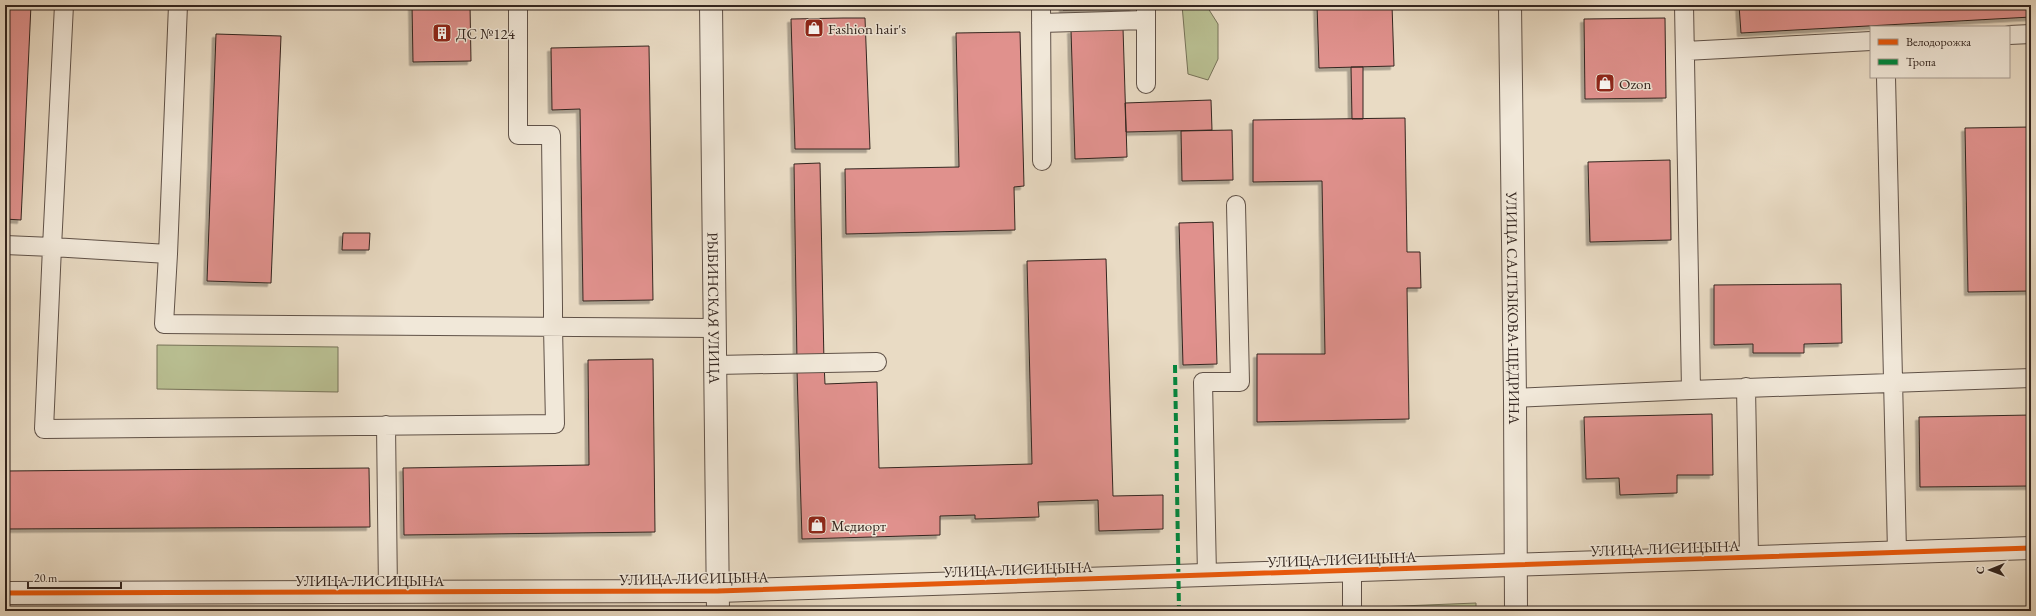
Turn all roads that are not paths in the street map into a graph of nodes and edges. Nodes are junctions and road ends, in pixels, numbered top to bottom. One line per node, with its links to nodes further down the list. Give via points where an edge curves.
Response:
1 (64, 5): 19 (lane)
2 (178, 5): 20 (lane)
3 (518, 5): 21 (lane, via 518,135 550,135)
4 (711, 5): 22 (street, РЫБИНСКАЯ УЛИЦА)
5 (1041, 5): 9 (lane)
6 (1510, 5): 29 (street, УЛИЦА САЛТЫКОВА-ЩЕДРИНА)
7 (1684, 5): 13 (lane)
8 (1146, 12): 9 (lane); 15 (lane)
9 (1041, 23): 16 (lane)
10 (2031, 34): 11 (lane)
11 (2010, 35)
12 (1870, 42): 13 (lane)
13 (1685, 51): 28 (lane)
14 (1886, 78): 26 (lane)
15 (1146, 84)
16 (1042, 161)
17 (1236, 205): 36 (lane, via 1240,382 1203,382)
18 (5, 246): 19 (lane)
19 (52, 247): 20 (lane); 30 (lane, via 44,429)
20 (168, 254): 21 (lane, via 164,324)
21 (553, 327): 22 (lane); 30 (lane, via 555,424)
22 (715, 328): 24 (street, РЫБИНСКАЯ УЛИЦА)
23 (877, 362): 24 (lane)
24 (716, 365): 39 (street, РЫБИНСКАЯ УЛИЦА)
25 (2031, 378): 26 (lane)
26 (1893, 384): 27 (lane); 32 (lane)
27 (1746, 387): 28 (lane); 33 (lane)
28 (1691, 390): 29 (lane)
29 (1515, 398): 34 (street, УЛИЦА САЛТЫКОВА-ЩЕДРИНА)
30 (386, 425): 37 (lane)
31 (2031, 548): 32 (street, УЛИЦА ЛИСИЦЫНА)
32 (1897, 552): 33 (street, УЛИЦА ЛИСИЦЫНА)
33 (1749, 557): 34 (street, УЛИЦА ЛИСИЦЫНА)
34 (1515, 566): 35 (street, УЛИЦА ЛИСИЦЫНА); 41 (street, УЛИЦА САЛТЫКОВА-ЩЕДРИНА)
35 (1352, 570): 36 (street, УЛИЦА ЛИСИЦЫНА); 40 (lane)
36 (1207, 575): 39 (street, УЛИЦА ЛИСИЦЫНА)
37 (388, 592): 38 (street, УЛИЦА ЛИСИЦЫНА); 39 (street, УЛИЦА ЛИСИЦЫНА)
38 (5, 593)
39 (718, 601)
40 (1352, 611)
41 (1516, 611)

